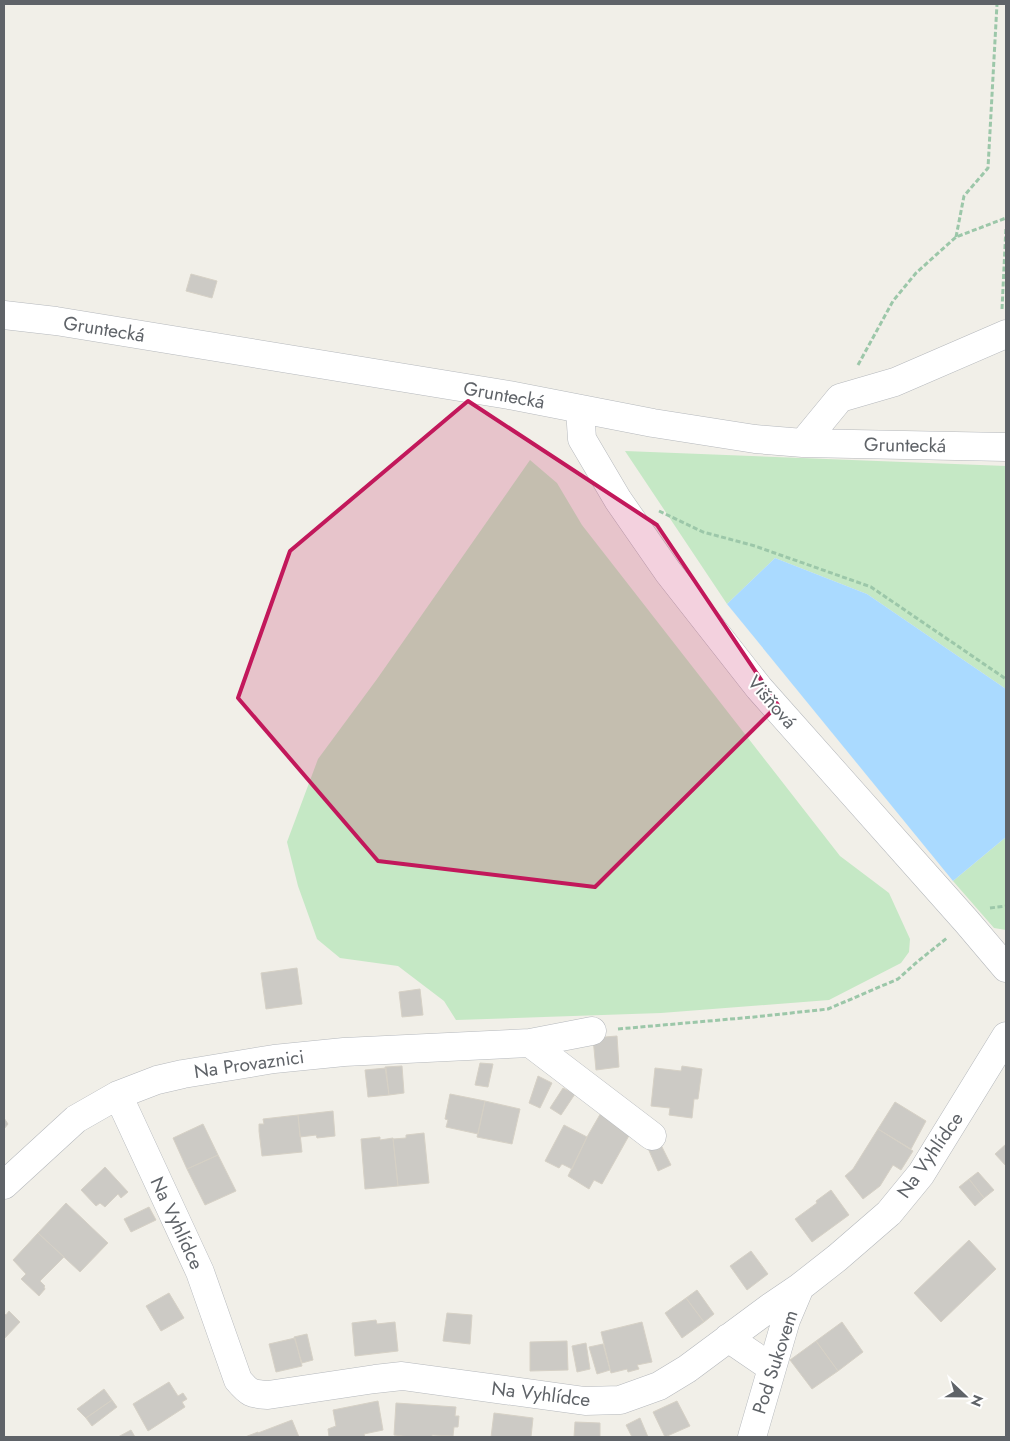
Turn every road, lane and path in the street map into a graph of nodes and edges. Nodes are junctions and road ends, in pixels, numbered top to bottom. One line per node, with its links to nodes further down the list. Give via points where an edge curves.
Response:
1 (997, 4): 4 (path, via 988,168 964,196)
2 (1006, 218): 4 (path)
3 (1006, 228): 6 (path)
4 (956, 237): 7 (path, via 916,273 893,301)
5 (4, 315): 8 (street, Gruntecká, via 66,322)
6 (1004, 335): 7 (street, via 895,382)
7 (840, 398): 9 (street)
8 (580, 409): 9 (street, Gruntecká, via 653,424); 11 (street, Višňová, via 582,438)
9 (803, 443): 10 (street, Gruntecká)
10 (1006, 447)
11 (632, 520): 12 (path, via 651,507 703,532 755,546 871,587); 13 (street, Višňová, via 758,688)
12 (1006, 680)
13 (966, 922): 14 (street, Višňová); 15 (path, via 898,979 828,1009)
14 (1006, 968)
15 (592, 1031): 17 (street, Na Provaznici)
16 (1006, 1036): 21 (street, Na Vyhlídce, via 921,1174 889,1213)
17 (530, 1043): 18 (street, Na Provaznici, via 344,1052 274,1059 157,1080); 19 (street)
18 (118, 1095): 20 (street, Na Provaznici, via 76,1119); 22 (street, Na Vyhlídce, via 200,1272 238,1380 246,1391 255,1395 268,1396 402,1376 585,1401 620,1400 660,1386)
19 (652, 1136)
20 (4, 1185)
21 (800, 1287): 22 (street, Na Vyhlídce); 23 (street, Pod Sukovem)
22 (728, 1338): 23 (street)
23 (772, 1368): 24 (street, Pod Sukovem)
24 (752, 1437)

